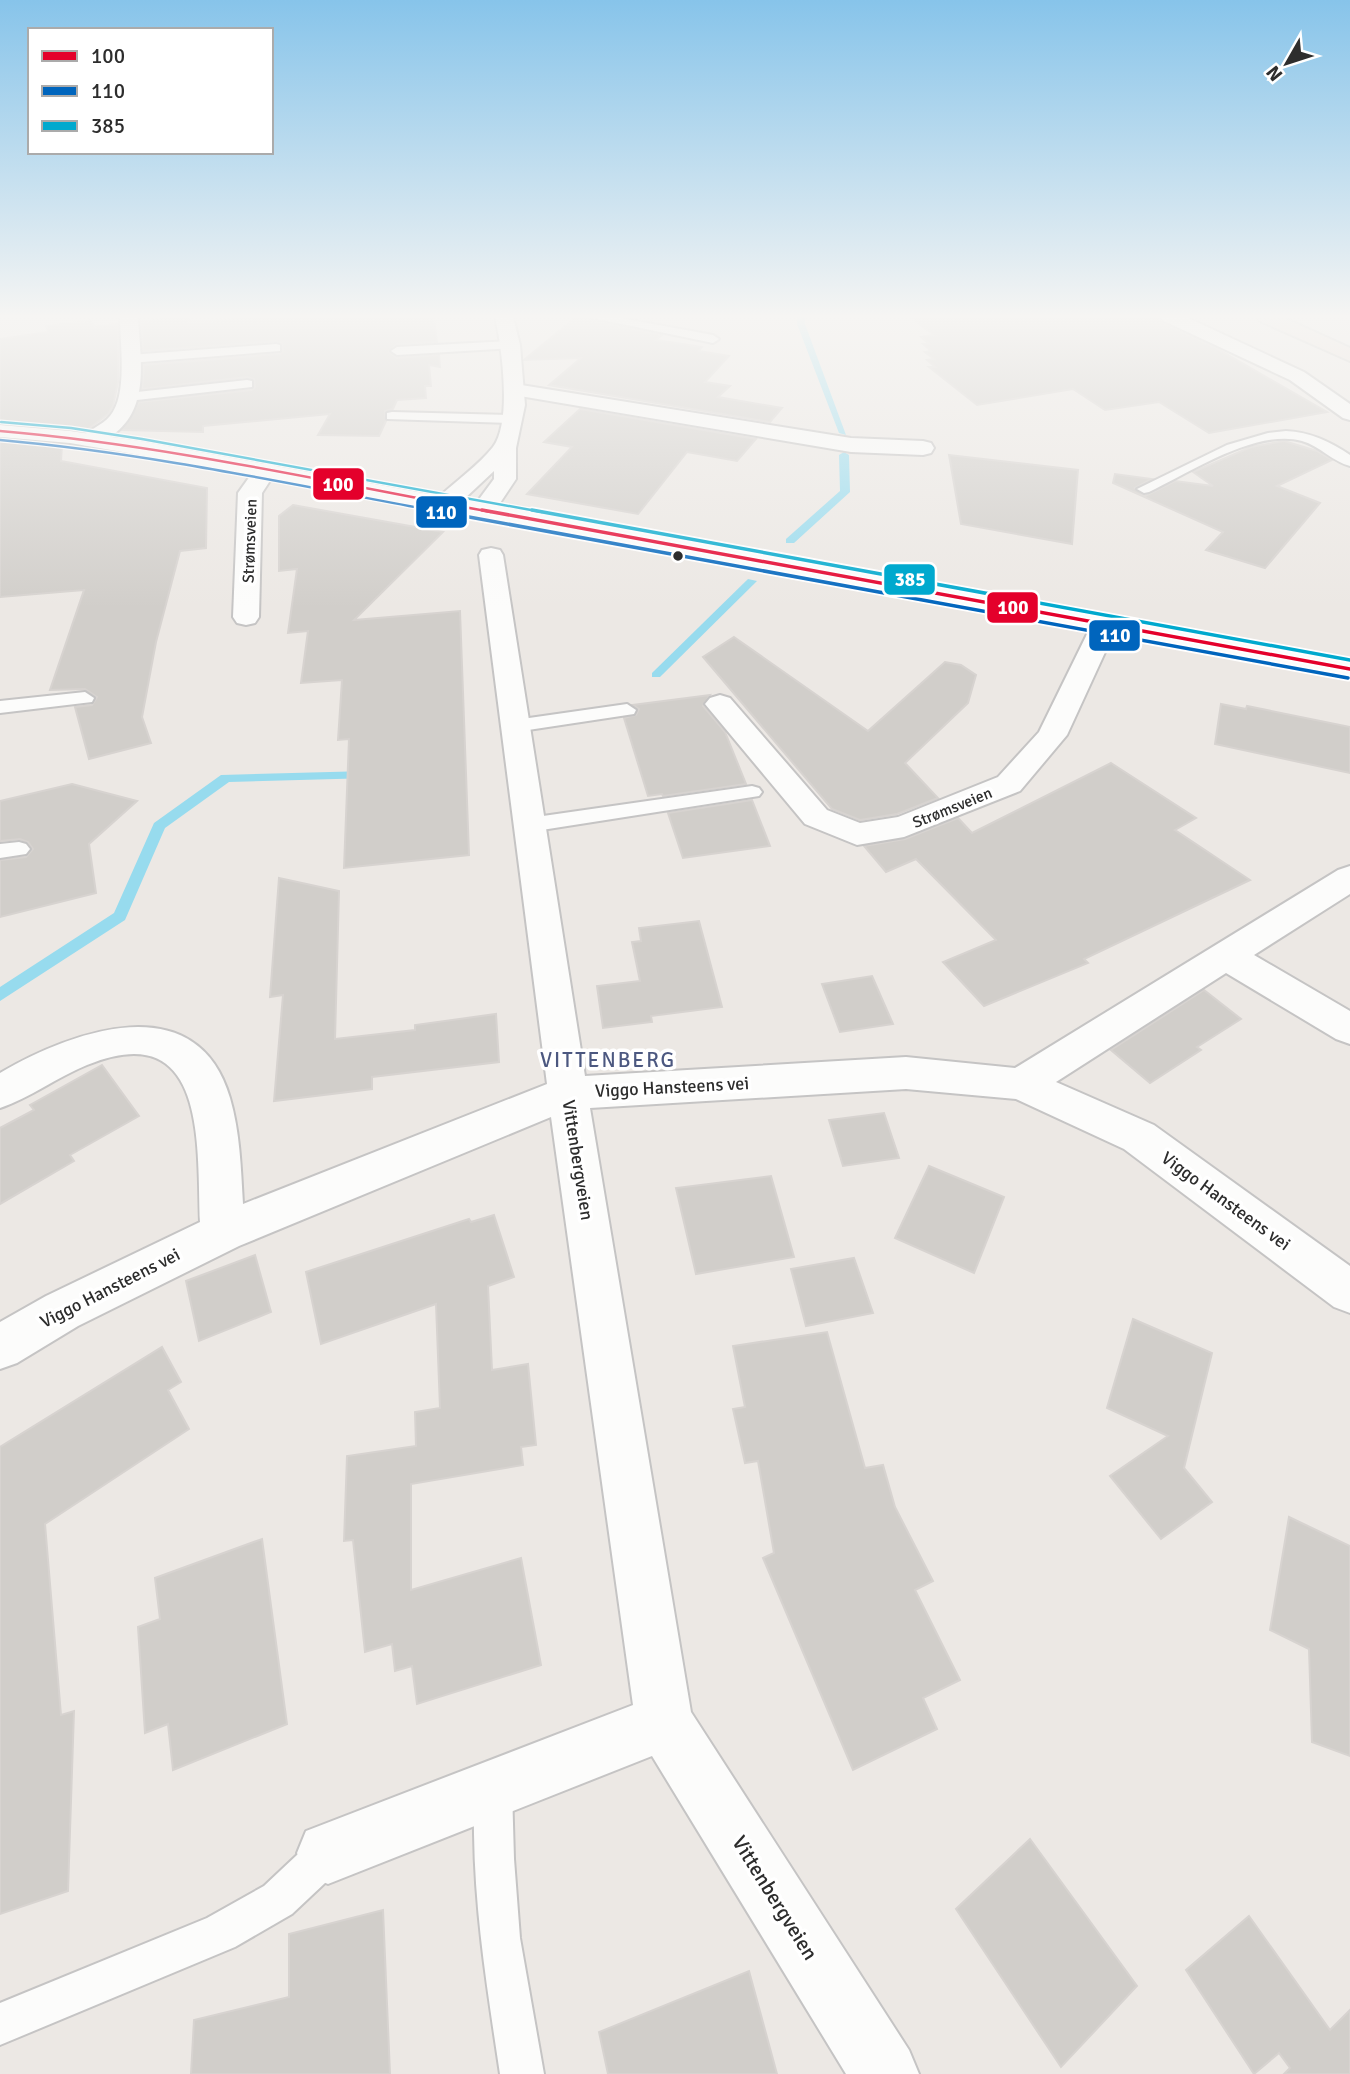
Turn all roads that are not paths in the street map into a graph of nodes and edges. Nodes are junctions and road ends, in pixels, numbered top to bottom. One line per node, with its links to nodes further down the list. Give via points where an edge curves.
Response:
1 (123, 414): 7 (street)
2 (513, 414): 5 (street)
3 (660, 414): 9 (street, via 851,445)
4 (392, 415): 5 (lane)
5 (512, 419): 8 (street)
6 (0, 431): 7 (street)
7 (91, 440): 11 (street)
8 (505, 448): 13 (street); 14 (street, via 505,479)
9 (923, 448)
10 (1350, 462): 12 (lane, via 1329,448 1285,435 1233,448)
11 (266, 470): 13 (street); 16 (street, Strømsveien, via 250,493)
12 (1144, 489)
13 (446, 503): 14 (street)
14 (483, 510): 17 (street)
15 (491, 555): 23 (street, Vittenbergveien)
16 (246, 617)
17 (1105, 624): 18 (street); 20 (street, Strømsveien, via 1052,735 1009,784 904,826 857,834 816,817)
18 (1350, 669)
19 (85, 698): 21 (lane)
20 (720, 704)
21 (0, 707)
22 (627, 710): 23 (lane)
23 (515, 726): 25 (street, Vittenbergveien)
24 (752, 792): 25 (lane)
25 (529, 825): 31 (street, Vittenbergveien)
26 (1350, 878): 27 (street)
27 (1226, 956): 28 (street); 29 (street)
28 (1350, 1028)
29 (1021, 1084): 31 (street, Viggo Hansteens vei, via 906,1073); 33 (street, Viggo Hansteens vei, via 1139,1137)
30 (0, 1092): 32 (street, via 52,1063 116,1040 160,1043 178,1052 194,1064 206,1086 214,1124)
31 (568, 1093): 32 (street, Viggo Hansteens vei); 35 (street, Vittenbergveien)
32 (223, 1232): 34 (street, Viggo Hansteens vei, via 74,1305)
33 (1350, 1292)
34 (0, 1348)
35 (664, 1722): 36 (street); 40 (street, Vittenbergveien)
36 (493, 1789): 37 (street); 39 (lane, via 500,1938)
37 (328, 1853): 38 (lane, via 278,1900 221,1933)
38 (0, 2024)
39 (522, 2074)
40 (885, 2074)

